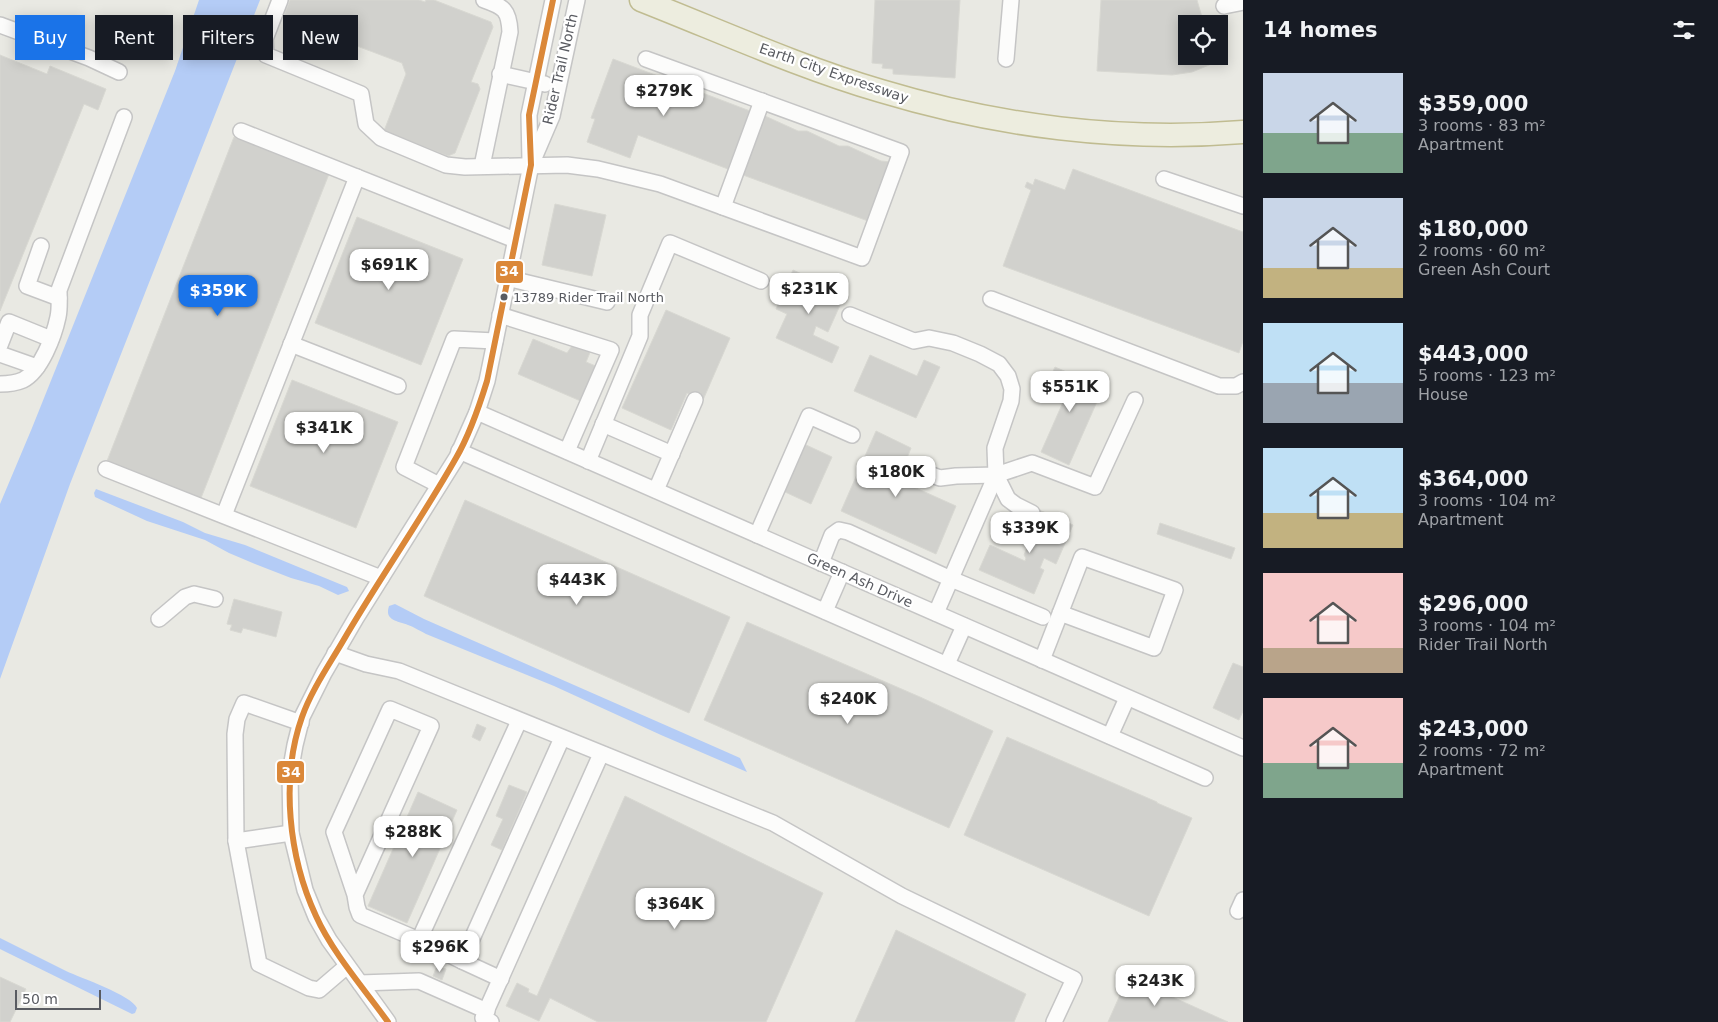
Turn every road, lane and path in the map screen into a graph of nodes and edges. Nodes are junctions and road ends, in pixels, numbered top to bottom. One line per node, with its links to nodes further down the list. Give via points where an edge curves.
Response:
1 (280, 0): 21 (street, via 265,39 266,55 361,94 366,124 381,138 446,165)
2 (484, 0): 13 (street, via 499,5 510,19)
3 (554, 0): 14 (street, Rider Trail North)
4 (577, 0): 15 (street, Rider Trail North)
5 (641, 0): 19 (highway, Earth City Expressway, via 840,78 961,112 1086,131)
6 (1011, 0): 11 (street)
7 (1243, 2): 8 (street)
8 (1224, 6)
9 (0, 25): 12 (street)
10 (646, 59): 16 (street)
11 (1006, 59)
12 (119, 72)
13 (500, 74): 14 (street); 21 (street)
14 (536, 82): 15 (street); 20 (street, Rider Trail North, via 529,115)
15 (559, 87): 20 (street, Rider Trail North, via 552,116)
16 (762, 101): 25 (street); 25 (street, via 901,152 862,258)
17 (124, 117): 30 (street, via 59,290)
18 (241, 131): 22 (street)
19 (1243, 132)
20 (530, 165): 21 (street); 25 (street, via 598,168 660,184); 26 (street, Rider Trail North)
21 (482, 166)
22 (357, 177): 26 (street); 37 (street)
23 (1164, 179): 24 (street)
24 (1243, 206)
25 (723, 207)
26 (515, 240): 28 (street, Rider Trail North)
27 (41, 246): 30 (street, via 27,286)
28 (507, 278): 32 (street); 33 (street, Rider Trail North)
29 (760, 281): 47 (street, via 670,243 640,315 640,336)
30 (59, 298): 35 (street, via 58,316)
31 (991, 299): 41 (street, via 1219,386 1236,386)
32 (607, 302)
33 (500, 315): 36 (street, Rider Trail North); 50 (street, via 611,350)
34 (850, 316): 55 (street, via 914,341 929,338 953,343 999,364 1012,388 1011,401 995,448)
35 (50, 339): 38 (street, via 8,322); 40 (street)
36 (494, 341): 46 (street, Rider Trail North); 56 (street, via 454,339 407,458 404,467)
37 (291, 344): 43 (street); 59 (street)
38 (0, 345)
39 (0, 354): 40 (street)
40 (38, 367): 42 (street, via 22,380)
41 (1243, 382)
42 (0, 384)
43 (398, 386)
44 (695, 400): 51 (street)
45 (1134, 400): 55 (street, via 1095,487 1032,463)
46 (478, 412): 49 (street, Rider Trail North); 50 (street, Green Ash Drive)
47 (603, 424): 51 (street); 52 (street)
48 (852, 435): 60 (street, via 809,416)
49 (459, 451): 56 (street, Rider Trail North); 66 (street)
50 (567, 451): 52 (street, Green Ash Drive)
51 (672, 454): 57 (street)
52 (588, 461): 57 (street, Green Ash Drive)
53 (910, 467): 55 (street, via 940,478)
54 (106, 469): 59 (street)
55 (996, 475): 58 (street, via 1008,499); 64 (street)
56 (439, 485): 63 (street, Rider Trail North)
57 (656, 490): 60 (street, Green Ash Drive)
58 (1032, 513)
59 (224, 515): 63 (street)
60 (757, 535): 61 (street, Green Ash Drive)
61 (820, 563): 62 (street, Green Ash Drive); 64 (street, via 832,535 839,530)
62 (842, 572): 66 (street); 68 (street, Green Ash Drive)
63 (381, 578): 72 (street, Rider Trail North)
64 (951, 580): 68 (street); 69 (street)
65 (215, 599): 70 (street, via 194,594 184,597)
66 (825, 610): 74 (street)
67 (1060, 613): 67 (street, via 1082,557 1175,590 1154,648); 73 (street)
68 (936, 614): 71 (street, Green Ash Drive)
69 (1043, 616)
70 (159, 619)
71 (964, 626): 73 (street, Green Ash Drive); 74 (street)
72 (336, 653): 76 (street, via 399,671); 77 (street, Rider Trail North)
73 (1042, 660): 75 (street, Green Ash Drive)
74 (947, 664): 78 (street)
75 (1128, 698): 78 (street); 80 (street, Green Ash Drive)
76 (519, 721): 79 (street); 86 (street)
77 (301, 723): 83 (street, Rider Trail North, via 290,772); 84 (street, via 244,704 235,734)
78 (1110, 736): 82 (street)
79 (562, 738): 81 (street); 87 (street)
80 (1241, 749)
81 (601, 754): 89 (street); 93 (street, via 773,823 902,896 1074,979)
82 (1205, 778)
83 (291, 833): 84 (street); 88 (street, Rider Trail North, via 305,890 316,917)
84 (236, 841): 88 (street, via 259,964 319,990)
85 (355, 895): 85 (street, via 431,726 390,709 334,832); 86 (street, via 360,915)
86 (419, 940): 87 (street)
87 (462, 961): 89 (street)
88 (347, 966): 90 (street, Rider Trail North)
89 (501, 979): 91 (street)
90 (360, 983): 91 (street, via 419,982); 92 (street, Rider Trail North)
91 (489, 1016)
92 (388, 1022)
93 (1054, 1022)

